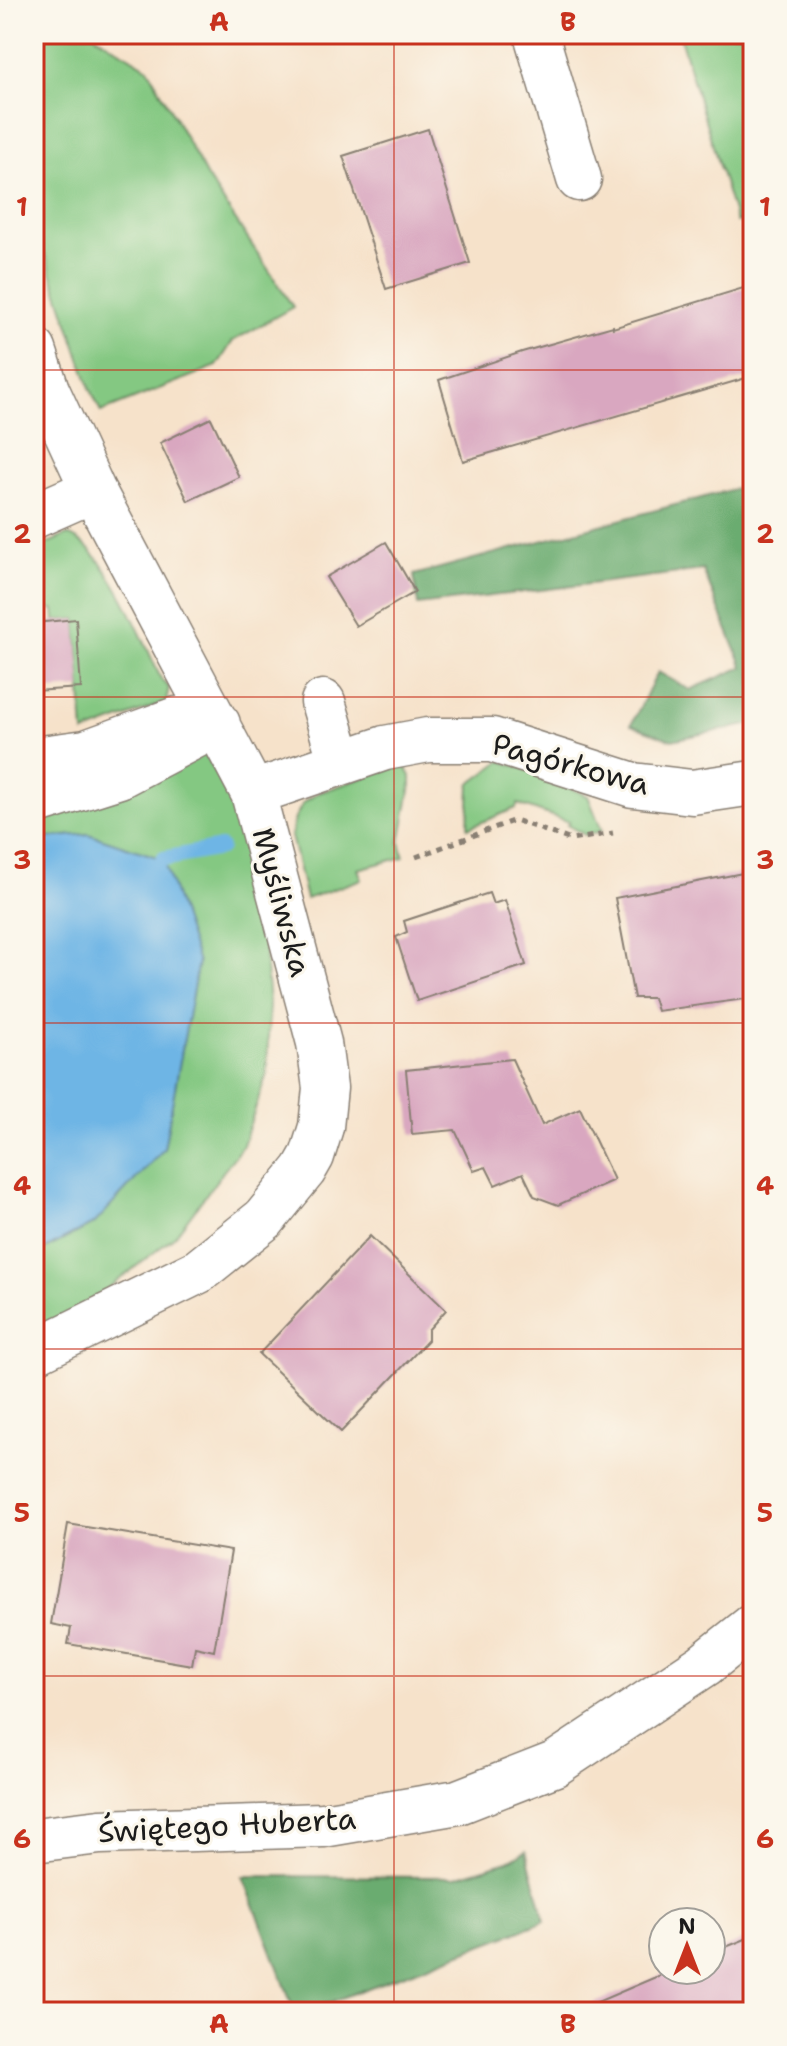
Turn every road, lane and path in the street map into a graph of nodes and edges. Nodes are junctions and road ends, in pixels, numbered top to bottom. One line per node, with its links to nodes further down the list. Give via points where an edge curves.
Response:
1 (536, 34): 2 (street)
2 (579, 179)
3 (34, 350): 4 (street, Myśliwska)
4 (93, 490): 5 (street); 7 (street, Myśliwska)
5 (34, 516)
6 (323, 702): 9 (street)
7 (213, 713): 8 (street, via 188,716 86,752); 11 (street, Myśliwska); 12 (street, via 119,776)
8 (34, 759)
9 (341, 763): 10 (street, Pagórkowa, via 428,740 492,740 633,785 692,792); 11 (street, Pagórkowa)
10 (753, 783)
11 (253, 793): 15 (street, Myśliwska, via 319,1043 325,1088 314,1151 264,1219 199,1271)
12 (34, 803)
13 (616, 833): 14 (path, via 571,840 515,820)
14 (416, 857)
15 (34, 1352)
16 (753, 1626): 17 (street, Świętego Huberta, via 555,1764 458,1802 323,1825 100,1832)
17 (34, 1840)

